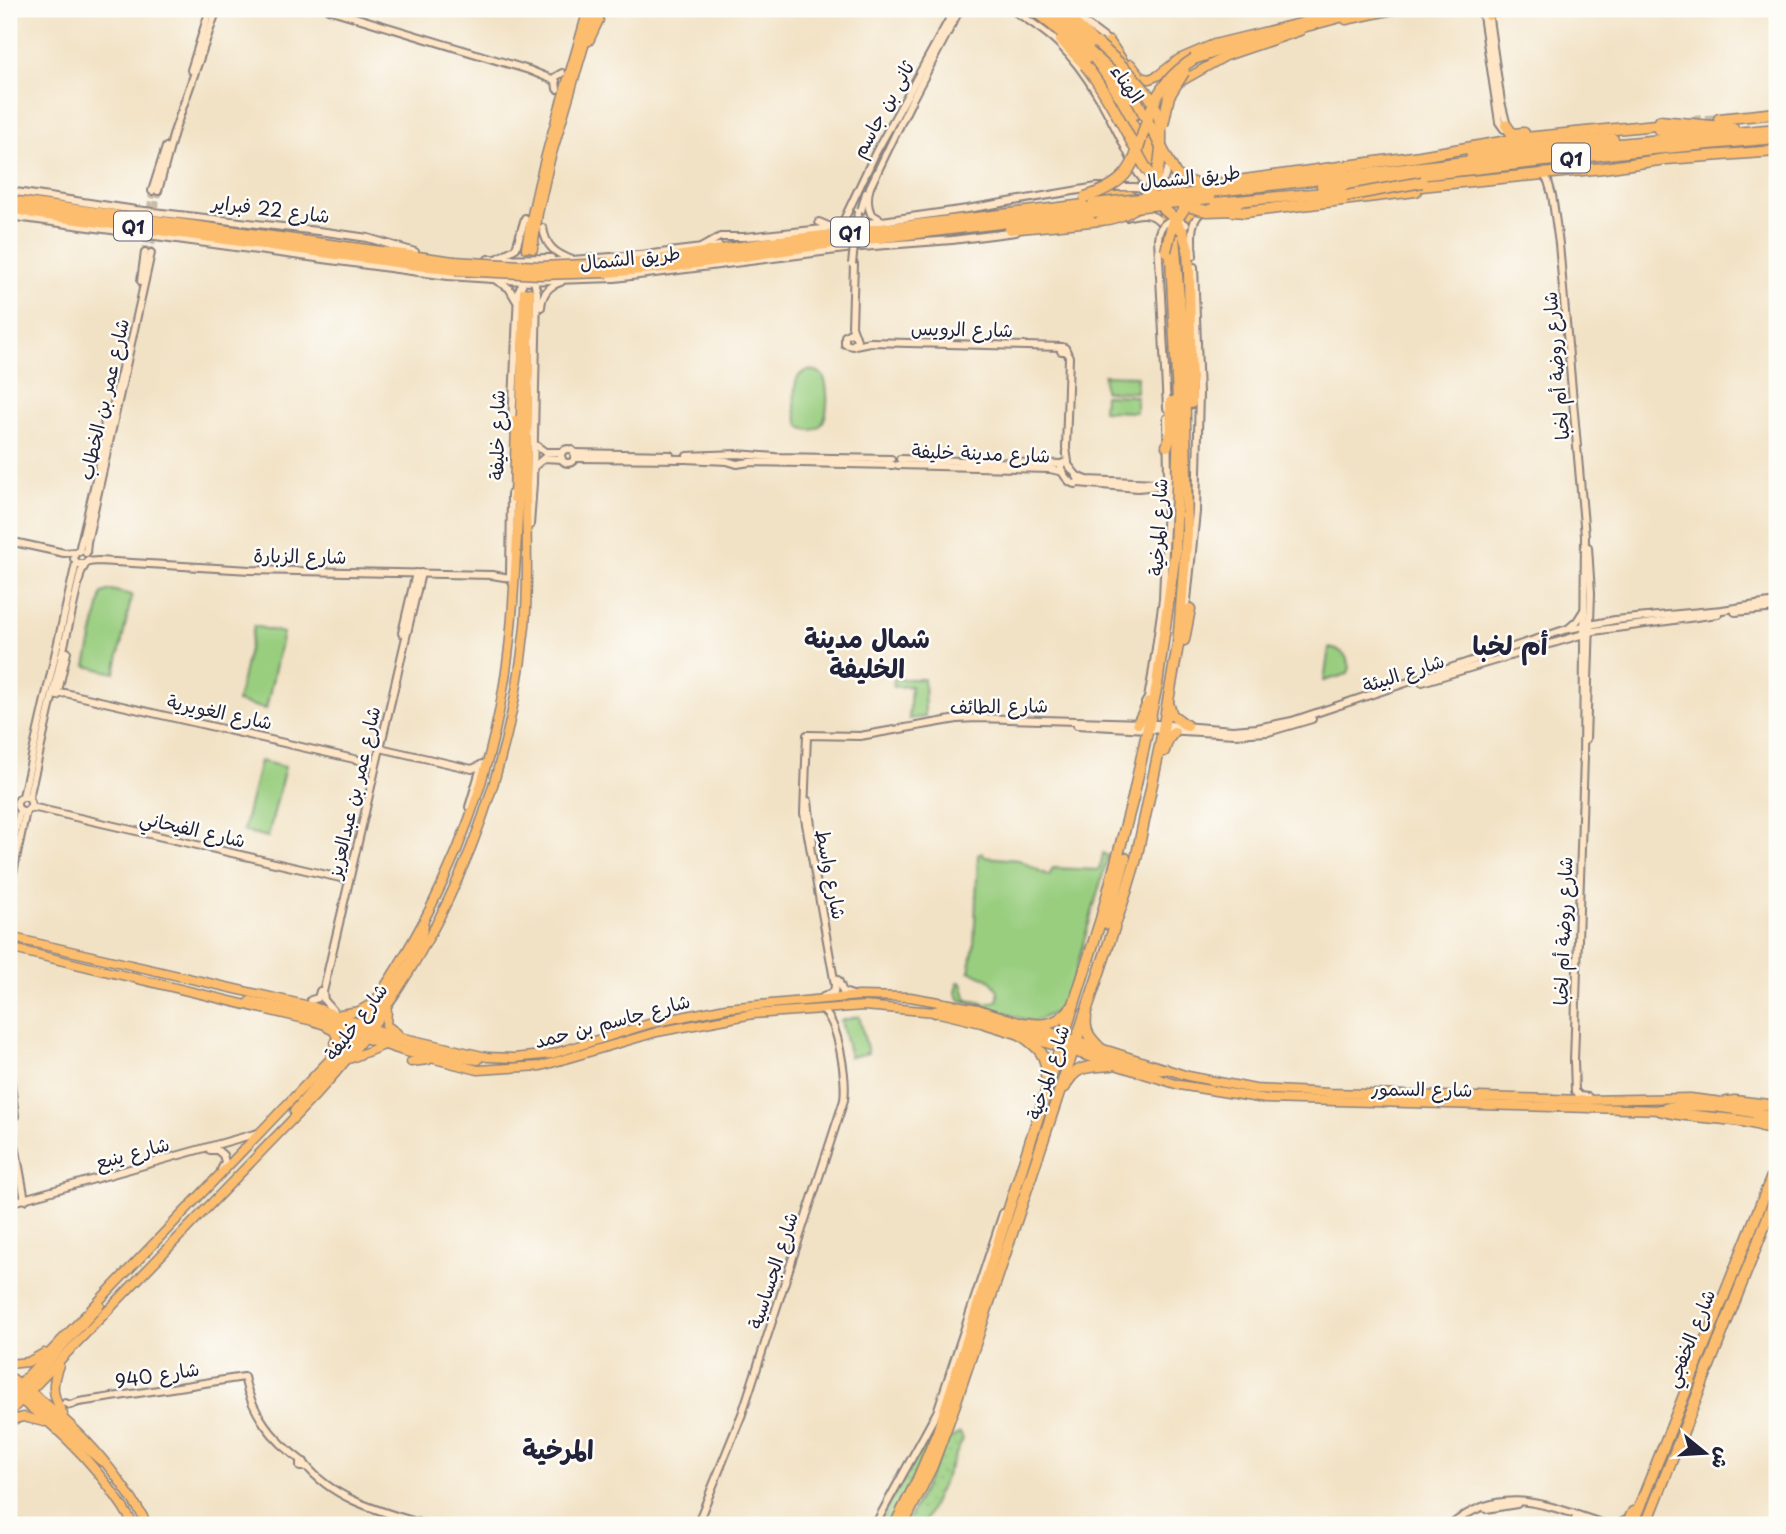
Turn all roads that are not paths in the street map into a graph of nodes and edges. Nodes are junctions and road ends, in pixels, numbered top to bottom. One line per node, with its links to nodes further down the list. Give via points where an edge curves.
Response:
1 (15, 9): 20 (street)
2 (210, 9): 3 (street, via 155,191)
3 (217, 9)
4 (328, 9): 31 (street)
5 (586, 9): 24 (main road); 95 (main road, via 534,198)
6 (595, 9): 29 (main road)
7 (955, 9): 37 (street, ثانى بن جاسم)
8 (960, 9): 34 (street, ثانى بن جاسم)
9 (1011, 9): 27 (street, الهناء)
10 (1022, 9): 27 (highway, via 1054,34)
11 (1032, 9): 47 (highway, الهناء, via 1078,47)
12 (1046, 9): 47 (highway, الهناء, via 1098,57 1123,92)
13 (1057, 9): 22 (highway)
14 (1066, 9): 23 (street, الهناء)
15 (1370, 9): 25 (highway, via 1235,44); 30 (main road, via 1335,13 1214,44 1179,59)
16 (1398, 9): 21 (main road)
17 (1482, 9): 42 (street, via 1499,122 1503,129)
18 (1489, 11): 42 (street)
19 (598, 20): 29 (main road)
20 (9, 27)
21 (1302, 30): 25 (highway); 32 (main road, via 1219,59)
22 (1094, 41): 46 (highway, bridge, via 1152,101); 65 (highway, bridge, via 1136,99 1176,175)
23 (1109, 42): 26 (street, الهناء); 47 (highway, via 1130,76 1146,123)
24 (570, 51)
25 (1195, 60): 46 (highway, bridge, via 1169,96); 71 (highway, bridge, via 1174,74 1155,99 1137,155 1126,173)
26 (1131, 64): 30 (main road, via 1143,78); 35 (street, الهناء)
27 (1082, 66): 47 (highway, via 1105,85 1133,131); 56 (street, الهناء); 73 (highway, bridge, via 1107,95 1161,189 1193,208)
28 (562, 74): 31 (street)
29 (574, 75): 95 (main road, via 550,160)
30 (1157, 76): 32 (main road, via 1157,90)
31 (552, 79): 33 (street)
32 (1173, 88): 35 (main road)
33 (557, 89)
34 (912, 100): 45 (street, ثانى بن جاسم); 72 (street, via 878,160)
35 (1153, 108): 56 (street, الهناء, bridge, via 1161,124 1167,170 1162,180 1154,184 1144,181)
36 (1777, 113): 38 (highway)
37 (896, 119): 63 (street, ثانى بن جاسم); 72 (street, via 871,171)
38 (1728, 122): 39 (highway); 42 (highway, via 1650,121 1514,134); 51 (highway, via 1714,130 1658,130)
39 (1777, 123)
40 (1666, 124): 52 (highway)
41 (906, 125): 45 (street)
42 (1506, 125)
43 (1777, 129): 55 (highway, طريق الشمال / Q1)
44 (1674, 132): 49 (highway)
45 (895, 135): 66 (street, ثانى بن جاسم)
46 (1161, 136): 71 (highway, bridge, via 1160,166 1149,193 1118,217)
47 (1144, 138): 69 (highway, الهناء)
48 (1777, 138): 50 (highway, طريق الشمال / Q1)
49 (1602, 139): 53 (highway); 55 (highway)
50 (1756, 140): 57 (highway); 62 (highway, طريق الشمال / Q1, via 1653,149)
51 (1552, 141): 52 (highway); 53 (highway)
52 (1474, 147): 65 (highway)
53 (1525, 148): 65 (highway)
54 (1777, 151): 58 (highway)
55 (1536, 154): 65 (highway, طريق الشمال / Q1)
56 (1130, 157): 68 (street, via 1126,172 1114,182)
57 (1626, 158): 59 (highway); 61 (highway)
58 (1677, 159): 59 (highway); 60 (highway, via 1637,169)
59 (1571, 170): 61 (highway)
60 (1550, 176): 62 (highway, via 1399,193); 140 (street, شارع روضة أم لخبا)
61 (1422, 184): 62 (highway); 73 (highway, bridge)
62 (1365, 189): 65 (highway, طريق الشمال / Q1); 67 (highway); 73 (highway, bridge)
63 (859, 190): 66 (street, via 853,216 862,215); 82 (street, ثانى بن جاسم)
64 (9, 191): 94 (street, شارع 22 فبراير, via 368,238)
65 (1211, 191): 71 (highway, طريق الشمال / Q1, bridge); 123 (highway, bridge, via 1181,210 1166,251)
66 (868, 197): 79 (street, via 871,214)
67 (1277, 197): 85 (street, via 1202,211); 118 (highway, via 1203,205 1182,219)
68 (1028, 198): 75 (street, via 1097,187 1139,187 1148,190 1153,200); 79 (street, طريق الشمال)
69 (1165, 199): 113 (highway, شارع المرخية); 118 (highway, شارع المرخية, via 1177,257)
70 (9, 201): 90 (highway, شارع 22 فبراير / Q1)
71 (1090, 206): 78 (highway, طريق الشمال / Q1); 78 (highway, via 979,212); 85 (highway, bridge, via 1136,197 1163,208); 87 (highway); 91 (highway, طريق الشمال / Q1)
72 (860, 211): 131 (street, شارع الرويس, bridge, via 853,264 853,338 1061,349 1069,358)
73 (1232, 211)
74 (9, 212): 90 (highway, شارع 22 فبراير / Q1); 96 (street, شارع 22 فبراير)
75 (1138, 214): 76 (street, طريق الشمال); 89 (street, طريق الشمال)
76 (1153, 215): 113 (street, شارع المرخية, via 1162,223 1166,240)
77 (525, 218): 99 (street, via 516,248 506,256)
78 (965, 218): 92 (highway, طريق الشمال / Q1)
79 (887, 219): 82 (street, طريق الشمال)
80 (818, 222): 84 (street)
81 (791, 226): 86 (street)
82 (841, 226): 84 (street, طريق الشمال)
83 (542, 228): 98 (street, via 548,245)
84 (833, 228): 86 (street, طريق الشمال)
85 (1187, 231): 111 (highway); 117 (street, شارع المرخية); 126 (street, شارع المرخية, bridge, via 1178,220 1168,221 1158,239)
86 (786, 233): 88 (street, طريق الشمال)
87 (942, 235): 89 (street); 91 (highway)
88 (744, 237): 92 (street); 93 (street, طريق الشمال, via 718,238)
89 (972, 237): 102 (street, طريق الشمال)
90 (256, 238): 94 (highway, via 266,233 309,236); 96 (highway); 103 (highway, شارع 22 فبراير / Q1, bridge, via 540,274)
91 (857, 240): 92 (highway, طريق الشمال / Q1)
92 (769, 245): 93 (street); 102 (highway); 103 (highway, طريق الشمال / Q1, via 676,266)
93 (700, 248): 100 (street, طريق الشمال)
94 (409, 251): 99 (street, شارع 22 فبراير)
95 (532, 252): 97 (street, شارع 22 فبراير); 98 (street, شارع 22 فبراير); 104 (street)
96 (322, 258): 105 (street, شارع 22 فبراير)
97 (519, 258): 99 (street, شارع 22 فبراير); 104 (street)
98 (566, 258): 100 (street)
99 (488, 259): 105 (street, via 518,263 521,269 517,275)
100 (574, 261): 101 (street, طريق الشمال)
101 (544, 262): 104 (street); 108 (street, via 540,272)
102 (712, 266): 110 (street, طريق الشمال)
103 (608, 268)
104 (529, 269): 106 (street); 107 (street); 108 (street); 109 (street)
105 (488, 278): 106 (street, شارع 22 فبراير); 112 (street, via 509,288)
106 (513, 280): 109 (street, شارع 22 فبراير)
107 (534, 280): 108 (street, طريق الشمال); 109 (street, طريق الشمال); 114 (street, شارع خليفة)
108 (544, 280): 110 (street, طريق الشمال)
109 (523, 281): 112 (street, شارع خليفة)
110 (565, 281): 114 (street, via 543,295)
111 (1190, 303): 117 (highway); 127 (highway, via 1192,383)
112 (518, 308): 115 (street, شارع خليفة)
113 (1174, 314): 138 (highway, شارع المرخية, via 1179,420)
114 (536, 343): 125 (street, شارع خليفة)
115 (517, 353): 139 (main road); 149 (street, شارع خليفة)
116 (128, 362): 119 (street); 122 (street, شارع عمر بن الخطاب); 124 (street, شارع عمر بن الخطاب, via 148,253)
117 (1199, 372): 158 (street, شارع المرخية, via 1196,512)
118 (1184, 373): 127 (highway, شارع المرخية)
119 (127, 392)
120 (123, 407): 122 (street)
121 (104, 416): 124 (street)
122 (115, 419): 144 (street, شارع عمر بن الخطاب)
123 (1172, 431): 126 (highway); 138 (highway)
124 (106, 440): 144 (street, شارع عمر بن الخطاب)
125 (534, 444): 128 (street, via 541,451); 132 (street, شارع خليفة)
126 (1167, 446): 134 (street, شارع المرخية)
127 (1186, 455): 158 (highway, شارع المرخية)
128 (562, 456): 129 (street, via 569,462); 129 (street, via 568,449); 132 (street, via 544,458)
129 (574, 456): 130 (street, شارع مدينة خليفة)
130 (896, 462): 131 (street, شارع مدينة خليفة); 133 (street, شارع مدينة خليفة)
131 (1063, 463): 133 (street, شارع الرويس); 135 (street)
132 (534, 468): 142 (street, شارع خليفة)
133 (1063, 472): 135 (street, via 1072,484)
134 (1168, 477): 136 (street, via 1158,482); 137 (street, شارع المرخية)
135 (1078, 480): 136 (street)
136 (1101, 484): 137 (street, via 1159,486)
137 (1167, 492): 138 (street, شارع المرخية)
138 (1171, 517): 163 (highway, via 1180,535); 173 (highway, شارع المرخية, via 1167,618); 173 (street, شارع المرخية, via 1161,619 1143,708)
139 (517, 532): 142 (main road, شارع خليفة, via 527,292); 150 (main road, شارع خليفة)
140 (1585, 536): 153 (street, شارع روضة أم لخبا); 156 (street, شارع روضة أم لخبا)
141 (9, 541): 143 (street)
142 (528, 541): 179 (main road, شارع خليفة, via 521,659)
143 (64, 553): 144 (street); 145 (street)
144 (84, 556): 145 (street); 145 (street, شارع عمر بن الخطاب); 147 (street, شارع الزبارة, via 97,561); 151 (street, شارع عمر بن الخطاب)
145 (75, 562): 188 (street, شارع عمر بن الخطاب)
146 (266, 562): 147 (street)
147 (250, 570): 148 (street, شارع الزبارة)
148 (418, 573): 149 (street, شارع الزبارة); 178 (street, شارع عمر بن عبدالعزيز); 181 (street, شارع عمر بن عبدالعزيز)
149 (510, 574): 150 (street, شارع خليفة)
150 (514, 591): 180 (main road, شارع خليفة, via 503,691)
151 (76, 594): 167 (street, شارع عمر بن الخطاب); 168 (street, شارع عمر بن الخطاب, via 77,609)
152 (1777, 601): 157 (street, شارع البيئة)
153 (1586, 606): 160 (street, شارع روضة أم لخبا); 161 (street, via 1577,621)
154 (1777, 608): 162 (street, شارع البيئة)
155 (1190, 609): 170 (highway, via 1176,686)
156 (1591, 613): 159 (street); 160 (street, شارع روضة أم لخبا)
157 (1660, 616): 159 (street, شارع البيئة); 160 (street)
158 (1181, 618): 170 (highway, شارع المرخية)
159 (1603, 622): 160 (street, شارع البيئة)
160 (1587, 629): 161 (street, شارع البيئة); 162 (street, شارع البيئة); 164 (street, شارع البيئة); 165 (street, شارع روضة أم لخبا); 166 (street)
161 (1564, 630): 174 (street, شارع البيئة, via 1292,721 1242,729)
162 (1601, 630): 165 (street)
163 (1171, 637): 170 (highway, via 1164,702); 173 (highway)
164 (1566, 638): 165 (street); 166 (street, شارع البيئة)
165 (1587, 648): 231 (street, شارع روضة أم لخبا)
166 (1519, 653): 176 (street, شارع البيئة, via 1268,732)
167 (60, 664): 168 (street); 171 (street, شارع عمر بن الخطاب)
168 (61, 682): 169 (street, شارع عمر بن الخطاب); 172 (street, شارع الغويرية, via 66,689)
169 (57, 695): 171 (street, شارع عمر بن الخطاب); 172 (street, شارع الغويرية, via 63,692)
170 (1169, 698): 173 (highway, شارع المرخية); 174 (highway, via 1172,715)
171 (50, 706): 188 (street, شارع عمر بن الخطاب)
172 (208, 723): 181 (street, شارع الغويرية)
173 (1152, 725): 174 (street, شارع البيئة); 176 (street, شارع البيئة); 177 (street, شارع الطائف, via 968,721 860,739); 177 (street, شارع الطائف, via 964,718 860,736); 185 (highway, شارع المرخية); 186 (highway, شارع المرخية); 193 (highway, via 1142,806)
174 (1186, 726)
175 (512, 731): 179 (main road)
176 (1174, 732): 185 (highway)
177 (809, 736): 208 (street, شارع واسط, via 808,812 838,981 843,992); 213 (street, شارع واسط, via 804,813 835,985 830,995)
178 (380, 748): 181 (street, شارع عمر بن عبدالعزيز); 183 (street)
179 (503, 750): 202 (main road, شارع خليفة, via 464,864)
180 (488, 757): 182 (street, شارع خليفة); 189 (main road, شارع خليفة)
181 (375, 761): 191 (street, شارع عمر بن عبدالعزيز)
182 (481, 765): 183 (street, شارع خليفة); 184 (street, شارع خليفة)
183 (472, 769): 184 (street)
184 (478, 776): 189 (street, شارع خليفة)
185 (1152, 787): 193 (highway, شارع المرخية)
186 (1133, 798): 214 (highway, شارع المرخية); 226 (highway, via 1132,827 1115,898)
187 (9, 800): 188 (street, شارع الفيحاني)
188 (24, 804): 190 (street, شارع عمر بن الخطاب); 191 (street, شارع الفيحاني); 192 (street, شارع عمر بن الخطاب)
189 (468, 819): 194 (main road, شارع خليفة)
190 (9, 859)
191 (348, 878): 195 (street, شارع عمر بن عبدالعزيز)
192 (9, 892)
193 (1119, 912): 210 (highway, شارع المرخية)
194 (426, 915): 209 (main road, شارع خليفة); 223 (main road, via 423,933 409,960)
195 (337, 923): 211 (street, شارع عمر بن عبدالعزيز, via 319,996); 219 (street, شارع عمر بن عبدالعزيز, via 323,994)
196 (9, 937): 198 (main road, شارع جاسم بن حمد); 200 (main road, via 60,954)
197 (59, 942): 198 (main road)
198 (49, 946): 200 (main road, شارع جاسم بن حمد)
199 (9, 949): 207 (main road, شارع جاسم بن حمد)
200 (87, 955): 204 (main road, شارع جاسم بن حمد)
201 (422, 961): 202 (main road)
202 (411, 969): 215 (main road, شارع خليفة)
203 (215, 977): 204 (main road)
204 (202, 981): 206 (main road, شارع جاسم بن حمد)
205 (230, 981): 206 (main road)
206 (239, 990): 212 (main road, شارع جاسم بن حمد)
207 (205, 994): 221 (main road, شارع جاسم بن حمد); 223 (main road, via 304,1012)
208 (859, 996): 213 (main road, شارع جاسم بن حمد); 222 (main road, شارع جاسم بن حمد, via 934,1000)
209 (379, 998): 219 (main road, via 359,1012); 223 (main road, شارع خليفة)
210 (1089, 999): 226 (highway, شارع المرخية); 228 (highway, via 1086,1032)
211 (311, 1000): 212 (main road)
212 (286, 1001): 219 (main road, شارع جاسم بن حمد)
213 (809, 1001): 229 (main road, شارع جاسم بن حمد, via 726,1008 682,1016 567,1050 533,1057)
214 (1076, 1002): 222 (highway, via 1050,1024); 226 (highway, شارع المرخية)
215 (389, 1005): 223 (main road, شارع خليفة); 225 (main road, via 386,1025)
216 (839, 1008): 217 (main road, شارع جاسم بن حمد); 218 (main road, شارع جاسم بن حمد); 220 (street)
217 (820, 1009): 220 (street); 230 (main road, شارع جاسم بن حمد, via 753,1014 680,1027 541,1066 478,1070)
218 (935, 1012): 224 (main road, شارع جاسم بن حمد); 226 (highway, via 984,1018)
219 (336, 1014): 223 (main road, شارع جاسم بن حمد)
220 (831, 1020): 287 (street, شارع الجساسية, via 844,1074 843,1104 742,1414)
221 (313, 1021): 223 (main road, شارع جاسم بن حمد); 236 (main road, via 337,1036)
222 (1022, 1023): 226 (main road, شارع جاسم بن حمد)
223 (362, 1031): 225 (main road, شارع جاسم بن حمد); 227 (main road, شارع جاسم بن حمد); 229 (main road, via 459,1059); 232 (main road, شارع خليفة); 236 (main road, شارع خليفة); 251 (main road, via 302,1100)
224 (1021, 1035): 226 (main road, شارع جاسم بن حمد); 240 (highway, via 1038,1047 1046,1060)
225 (409, 1040): 229 (main road, شارع جاسم بن حمد)
226 (1068, 1044): 228 (main road, شارع السمور); 234 (main road, شارع السمور); 237 (highway, via 1153,1070); 240 (highway, شارع المرخية); 246 (highway, شارع المرخية); 256 (highway, via 1031,1159)
227 (385, 1046): 230 (main road, شارع جاسم بن حمد); 232 (main road)
228 (1100, 1048): 237 (main road, شارع السمور)
229 (492, 1057)
230 (436, 1060): 233 (main road)
231 (1574, 1061): 242 (street, شارع روضة أم لخبا, via 1571,1091); 243 (street, شارع روضة أم لخبا, via 1576,1092)
232 (345, 1062): 251 (main road, شارع خليفة)
233 (411, 1062)
234 (1112, 1065): 246 (highway, via 1091,1065 1075,1072); 247 (main road, شارع السمور, via 1179,1085 1265,1099)
235 (9, 1067): 249 (street)
236 (323, 1067): 252 (main road, شارع خليفة)
237 (1165, 1069): 239 (main road, شارع السمور)
238 (1237, 1080): 239 (main road)
239 (1223, 1084): 242 (main road, شارع السمور, via 1274,1091)
240 (1044, 1095): 259 (highway, شارع المرخية)
241 (9, 1098): 249 (street)
242 (1550, 1098): 243 (main road, شارع السمور)
243 (1595, 1100): 244 (main road, شارع السمور)
244 (1727, 1102): 245 (highway)
245 (1777, 1108)
246 (1053, 1109): 256 (highway, شارع المرخية)
247 (1660, 1110): 248 (highway, via 1707,1107); 250 (main road, شارع السمور); 253 (highway, via 1765,1127)
248 (1777, 1118)
249 (12, 1121): 261 (street)
250 (1777, 1124)
251 (285, 1127): 268 (main road, شارع خليفة)
252 (263, 1131): 254 (street, شارع ينبع); 258 (main road, شارع خليفة)
253 (1777, 1135)
254 (199, 1152): 258 (street, شارع ينبع, via 214,1150 223,1155 225,1162); 261 (street, شارع ينبع)
255 (1777, 1156): 257 (highway)
256 (1032, 1172): 290 (highway, شارع المرخية, via 947,1428)
257 (1776, 1172): 265 (highway); 281 (highway, شارع الخفجي)
258 (214, 1181): 267 (main road, شارع خليفة)
259 (1017, 1183): 263 (street, شارع المرخية); 264 (highway, شارع المرخية)
260 (1777, 1194): 265 (highway, شارع الخفجي)
261 (26, 1197): 262 (street, شارع ينبع)
262 (9, 1205)
263 (992, 1245): 264 (highway); 288 (street, شارع المرخية, via 937,1412)
264 (993, 1258): 289 (highway, شارع المرخية, via 938,1432)
265 (1748, 1262): 298 (highway, شارع الخفجي, via 1745,1281)
266 (145, 1280): 268 (main road)
267 (104, 1296): 270 (main road, via 88,1306 39,1357); 272 (main road, شارع خليفة)
268 (117, 1302): 269 (main road, شارع خليفة)
269 (60, 1360): 272 (main road, شارع خليفة); 278 (main road, via 52,1389)
270 (9, 1364)
271 (9, 1376): 272 (main road)
272 (18, 1392): 275 (main road); 277 (main road, شارع خليفة); 278 (main road); 280 (main road); 282 (main road)
273 (65, 1403): 274 (street, شارع 940)
274 (76, 1403): 276 (street); 286 (street, شارع 940, via 244,1377 251,1404 263,1424 303,1464 357,1502)
275 (9, 1404)
276 (74, 1412)
277 (9, 1413)
278 (66, 1420): 282 (main road)
279 (9, 1421): 280 (main road, via 34,1418)
280 (58, 1432): 284 (main road, via 97,1473)
281 (1661, 1453): 283 (highway, شارع الخفجي); 297 (highway, via 1661,1466)
282 (107, 1464): 285 (main road)
283 (1641, 1504): 295 (highway, via 1627,1522); 296 (highway, شارع الخفجي)
284 (134, 1525)
285 (148, 1525)
286 (426, 1525)
287 (697, 1525)
288 (875, 1525)
289 (895, 1525)
290 (903, 1525)
291 (1451, 1525): 294 (street, via 1481,1506 1513,1500 1543,1504)
292 (1457, 1525): 293 (street, via 1475,1513 1514,1504)
293 (1593, 1525)
294 (1607, 1525): 295 (highway)
295 (1618, 1525)
296 (1632, 1525)
297 (1638, 1525)
298 (1648, 1525)

